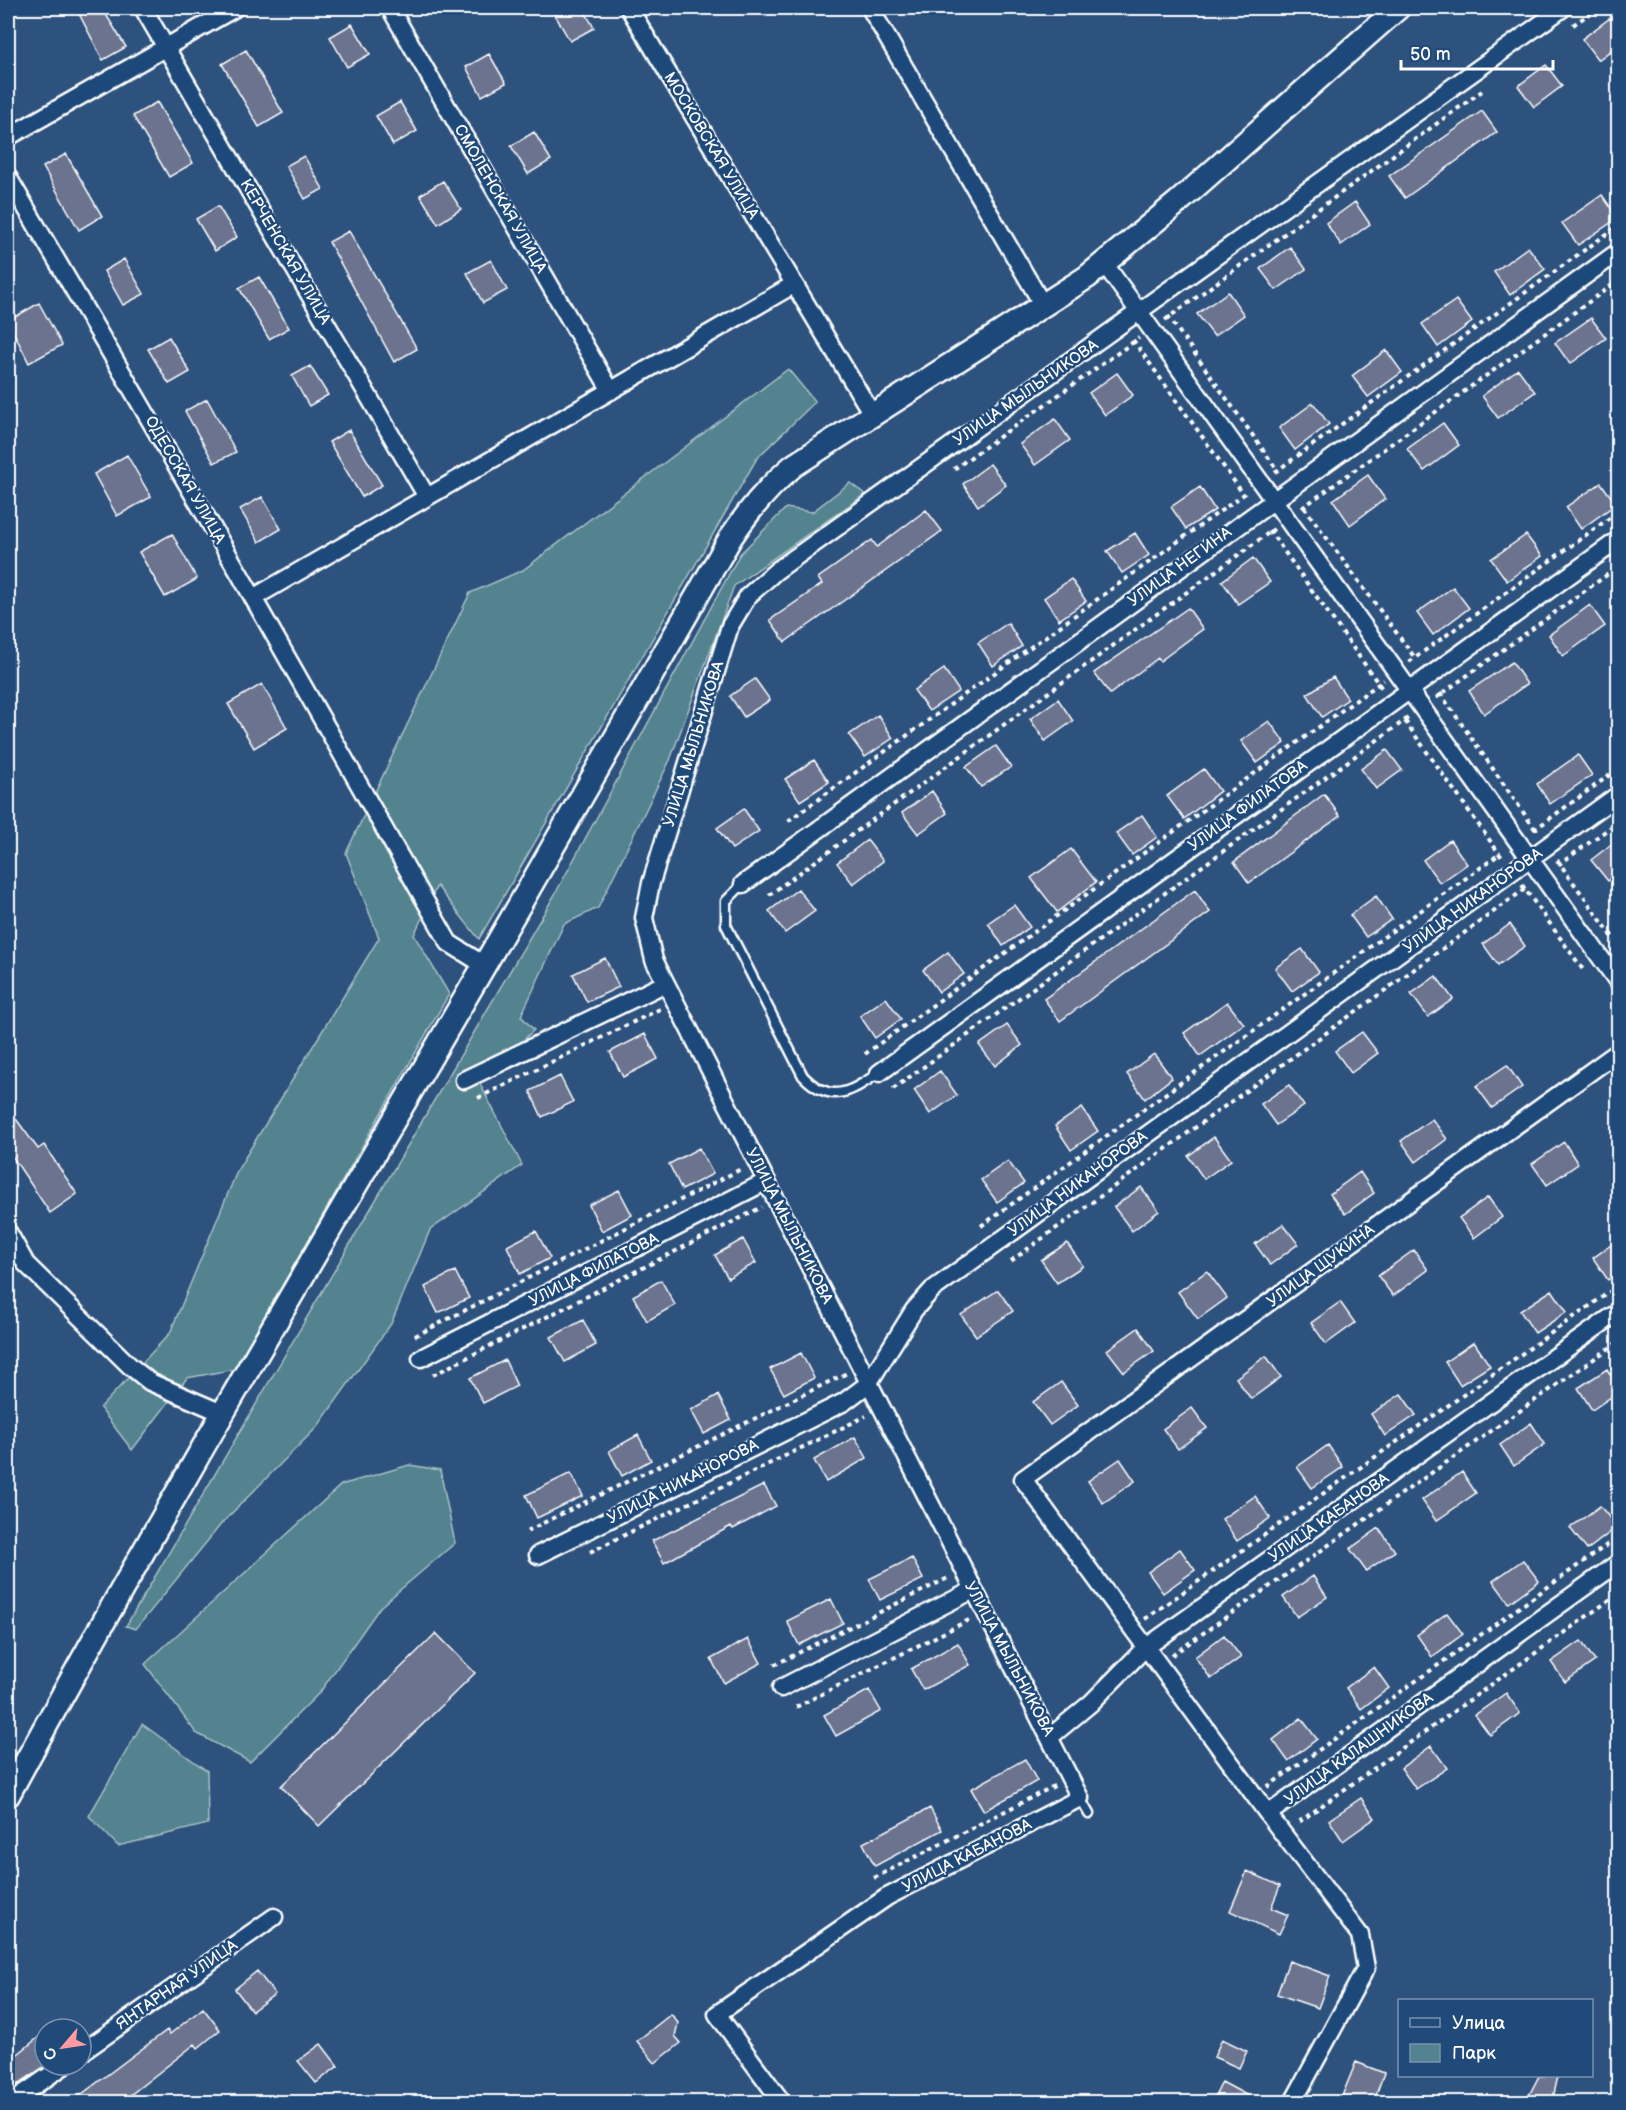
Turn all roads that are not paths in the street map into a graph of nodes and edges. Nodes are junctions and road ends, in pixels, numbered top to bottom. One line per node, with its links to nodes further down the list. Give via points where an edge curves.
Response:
1 (143, 8): 8 (street, КЕРЧЕНСКАЯ УЛИЦА)
2 (235, 8): 8 (street)
3 (390, 8): 16 (street, СМОЛЕНСКАЯ УЛИЦА)
4 (629, 8): 13 (street, МОСКОВСКАЯ УЛИЦА)
5 (870, 8): 14 (street)
6 (1398, 8): 12 (street)
7 (1563, 8): 15 (street, УЛИЦА МЫЛЬНИКОВА)
8 (166, 48): 9 (street); 18 (street, КЕРЧЕНСКАЯ УЛИЦА)
9 (8, 137)
10 (8, 177): 21 (street, ОДЕССКАЯ УЛИЦА)
11 (1618, 252): 19 (street, УЛИЦА НЕГИНА)
12 (1104, 263): 14 (street); 15 (street)
13 (793, 285): 16 (street); 17 (street, МОСКОВСКАЯ УЛИЦА)
14 (1044, 307): 17 (street)
15 (1140, 312): 19 (street); 28 (street, УЛИЦА МЫЛЬНИКОВА, via 776,571 748,596 730,626 651,883 644,918)
16 (611, 391): 18 (street)
17 (872, 414): 26 (street, via 793,466 769,486 742,520)
18 (427, 497): 21 (street)
19 (1275, 499): 22 (street); 25 (street, УЛИЦА НЕГИНА)
20 (1618, 540): 22 (street, УЛИЦА ФИЛАТОВА)
21 (253, 598): 26 (street, ОДЕССКАЯ УЛИЦА, via 449,943)
22 (1409, 690): 24 (street); 30 (street, УЛИЦА ФИЛАТОВА)
23 (1618, 795): 24 (street, УЛИЦА НИКАНОРОВА)
24 (1530, 859): 27 (street); 36 (street, УЛИЦА НИКАНОРОВА, via 932,1290 914,1310)
25 (743, 884): 30 (lane, via 726,902 726,925 803,1076 812,1086 840,1094)
26 (484, 965): 37 (street)
27 (1618, 982)
28 (664, 984): 31 (street); 32 (street, УЛИЦА МЫЛЬНИКОВА)
29 (1618, 1052): 38 (street, УЛИЦА ЩУКИНА)
30 (879, 1073)
31 (464, 1080)
32 (767, 1181): 35 (street, УЛИЦА ФИЛАТОВА); 36 (street, УЛИЦА МЫЛЬНИКОВА)
33 (8, 1232): 37 (street, via 26,1264 150,1382)
34 (1618, 1312): 42 (street, УЛИЦА КАБАНОВА)
35 (421, 1358)
36 (868, 1384): 39 (street, УЛИЦА НИКАНОРОВА, via 844,1402); 41 (street, УЛИЦА МЫЛЬНИКОВА)
37 (222, 1413): 45 (street)
38 (1023, 1479): 42 (street, УЛИЦА КАЛАШНИКОВА)
39 (538, 1555)
40 (1618, 1563): 48 (street, УЛИЦА КАЛАШНИКОВА)
41 (973, 1590): 43 (street); 44 (street, УЛИЦА МЫЛЬНИКОВА)
42 (1145, 1648): 44 (street, УЛИЦА КАБАНОВА); 48 (street, УЛИЦА КАЛАШНИКОВА)
43 (781, 1688)
44 (1050, 1737): 46 (street, УЛИЦА МЫЛЬНИКОВА)
45 (8, 1795)
46 (1080, 1798): 47 (lane); 53 (street, УЛИЦА КАБАНОВА, via 887,1897 717,2014)
47 (1089, 1814)
48 (1268, 1814): 54 (street, via 1360,1935 1366,1968)
49 (274, 1917): 50 (street, ЯНТАРНАЯ УЛИЦА)
50 (93, 2045)
51 (48, 2077): 52 (street)
52 (12, 2103)
53 (782, 2103)
54 (1293, 2103)

